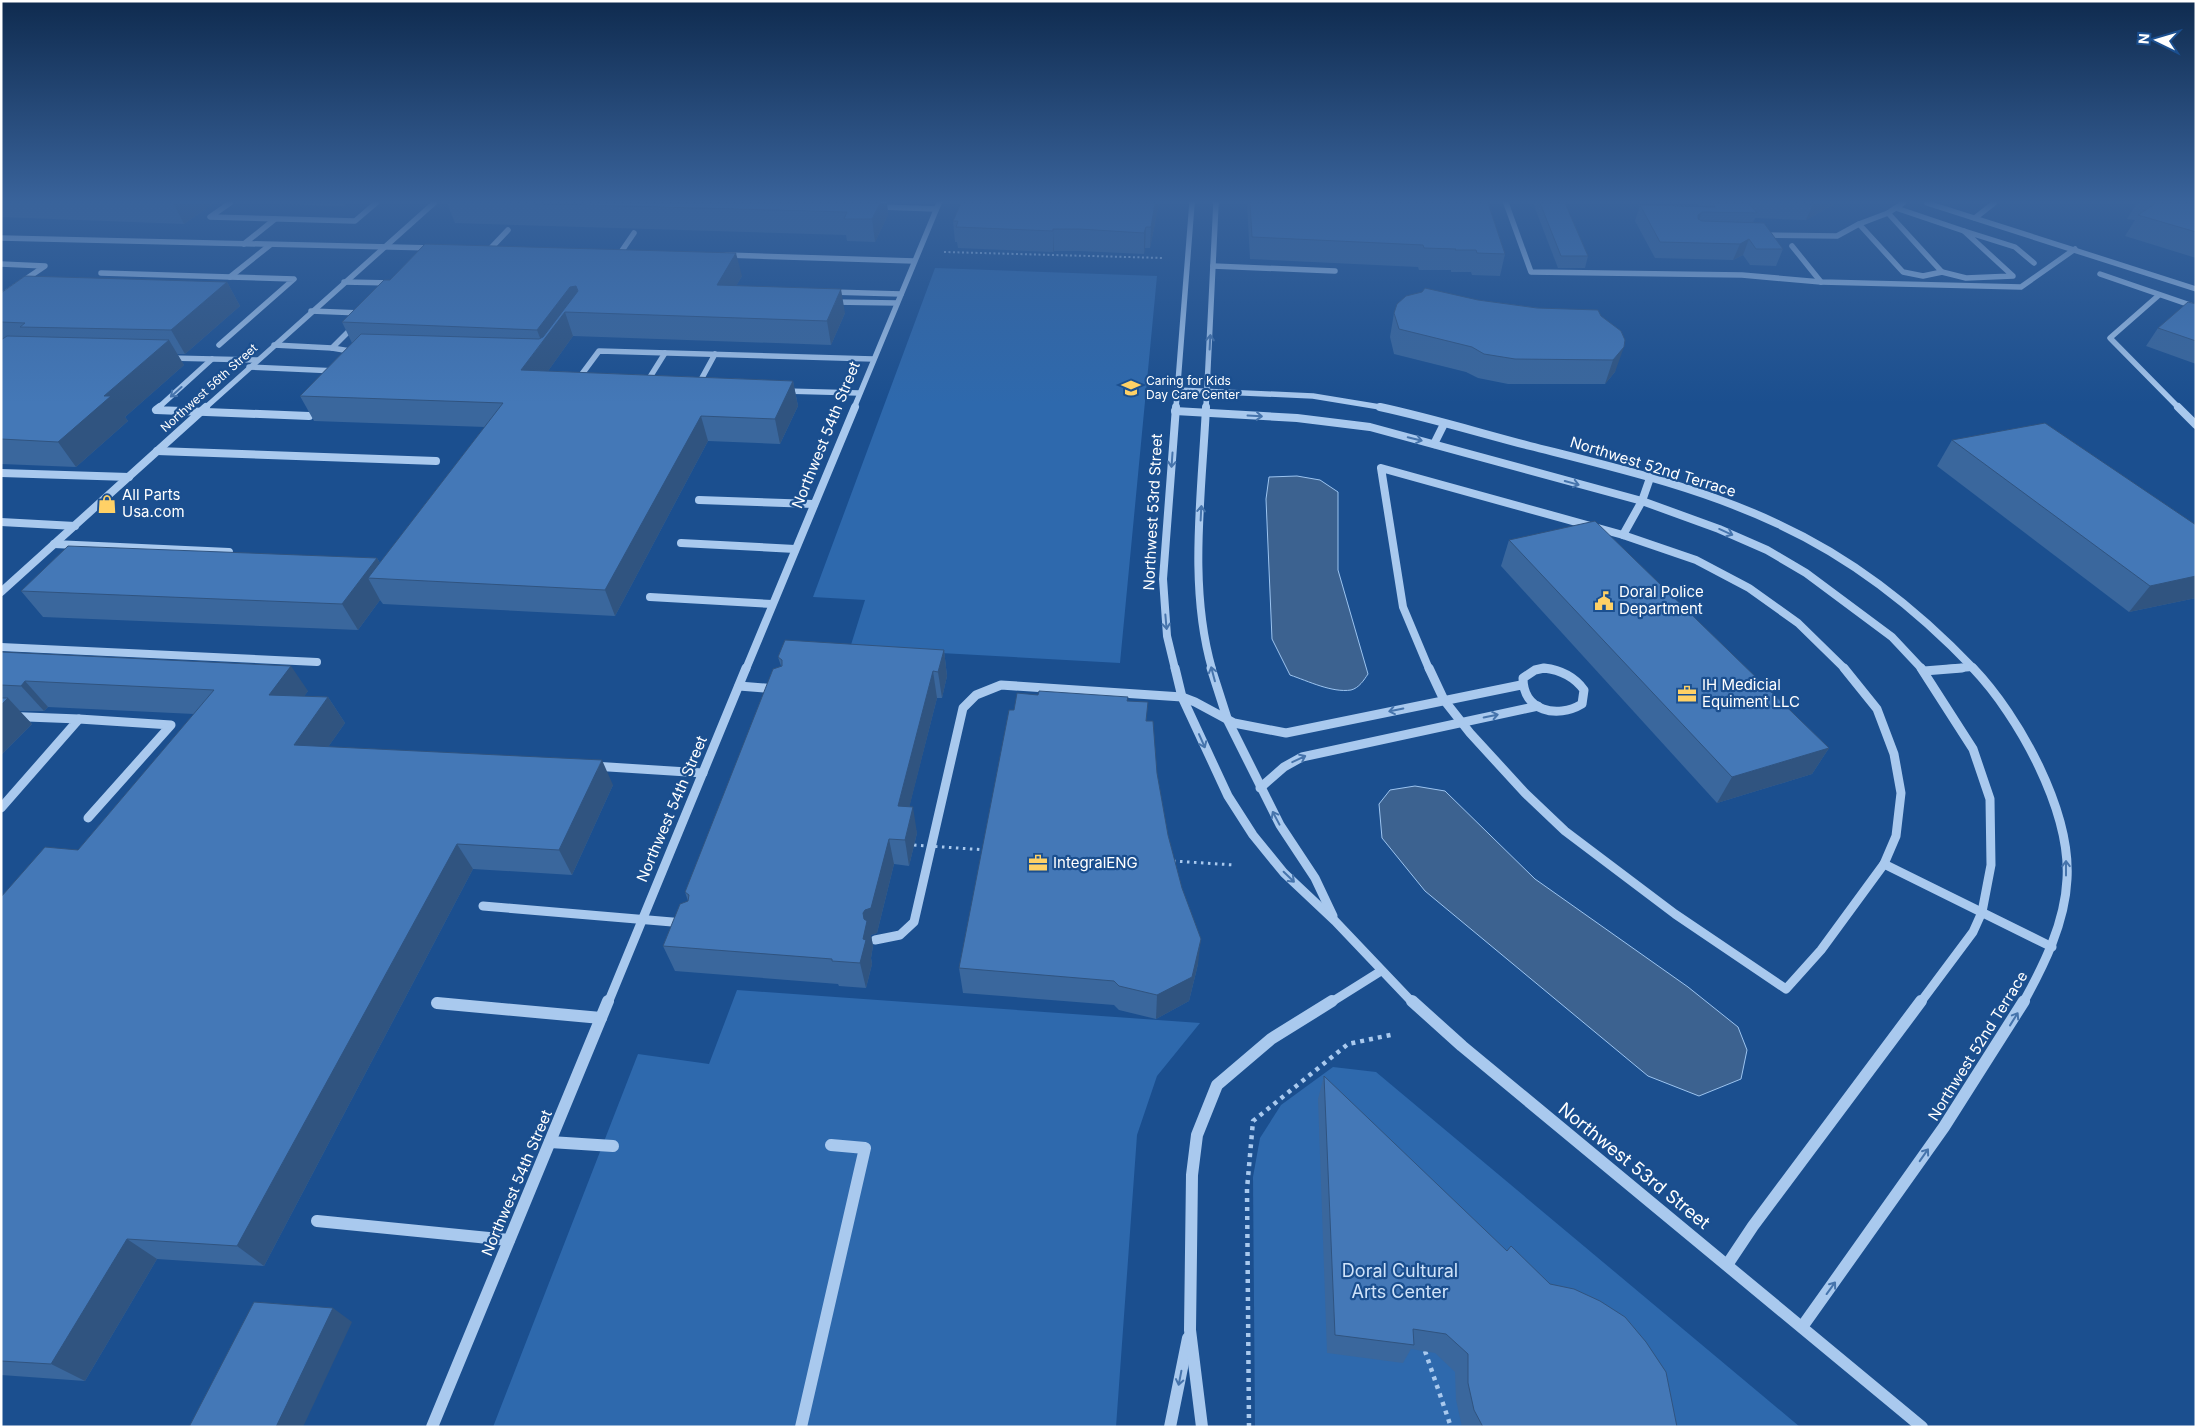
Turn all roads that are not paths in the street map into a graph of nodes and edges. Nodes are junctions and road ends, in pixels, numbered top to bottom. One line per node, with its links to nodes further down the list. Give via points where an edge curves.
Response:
1 (40, 270): 27 (street)
2 (238, 270): 19 (street)
3 (359, 270): 20 (street, Northwest 56th Street)
4 (911, 270): 25 (street, Northwest 54th Street)
5 (1187, 270): 52 (street, Northwest 53rd Street)
6 (1213, 270): 53 (street, Northwest 53rd Street, one-way to 6)
7 (1302, 270): 15 (street)
8 (1530, 270): 21 (street, via 1600,274 1742,275)
9 (1811, 270): 21 (street)
10 (1901, 270): 16 (street, via 1923,276)
11 (1940, 270): 16 (street)
12 (2006, 270): 16 (street, via 2013,276 1966,278)
13 (2046, 270): 21 (street, via 2021,287)
14 (2137, 270): 23 (street)
15 (1335, 271)
16 (1942, 272)
17 (101, 273): 19 (street)
18 (2100, 274): 26 (street)
19 (230, 276): 32 (street, via 294,278)
20 (344, 282): 22 (street); 31 (street, Northwest 56th Street)
21 (1821, 282)
22 (397, 283)
23 (2196, 289)
24 (821, 292): 25 (street)
25 (901, 294): 29 (street, Northwest 54th Street)
26 (2159, 295): 30 (street); 60 (street, via 2110,338)
27 (1, 296)
28 (827, 302): 29 (street)
29 (896, 303): 41 (street, Northwest 54th Street)
30 (2196, 307)
31 (311, 311): 33 (street, Northwest 56th Street); 34 (street, via 367,314)
32 (219, 345)
33 (274, 345): 34 (street); 40 (street, Northwest 56th Street)
34 (332, 348): 35 (street)
35 (365, 353)
36 (665, 353): 37 (street); 44 (street, via 599,351 575,383); 46 (street)
37 (715, 354): 41 (street); 49 (street)
38 (164, 358): 39 (street)
39 (212, 359): 40 (street); 56 (street, one-way to 56, via 156,410)
40 (257, 360): 42 (street, Northwest 56th Street)
41 (874, 360): 54 (street, Northwest 54th Street)
42 (250, 367): 43 (street); 56 (street, Northwest 56th Street)
43 (342, 371)
44 (585, 383)
45 (635, 385): 46 (street)
46 (644, 385): 47 (street)
47 (653, 386)
48 (688, 387): 49 (street)
49 (697, 387): 50 (street)
50 (707, 388)
51 (776, 390): 54 (street)
52 (1177, 390): 53 (street, Northwest 52nd Terrace); 55 (street, Northwest 53rd Street)
53 (1207, 391): 57 (street, Northwest 53rd Street); 59 (street, Northwest 52nd Terrace, via 1332,398 1372,404)
54 (859, 393): 69 (street, Northwest 54th Street)
55 (1175, 411): 57 (street); 87 (street, Northwest 53rd Street, one-way to 87, via 1162,579 1167,636)
56 (200, 412): 58 (street); 62 (street, Northwest 56th Street)
57 (1206, 413): 61 (street, one-way to 61, via 1334,421); 92 (street, Northwest 53rd Street, one-way to 57, via 1205,645 1198,579)
58 (310, 416)
59 (1444, 424): 61 (street); 66 (street, Northwest 52nd Terrace)
60 (2196, 425)
61 (1434, 444): 68 (street, one-way to 68)
62 (157, 451): 63 (street); 65 (street, Northwest 56th Street)
63 (436, 461)
64 (1, 473): 65 (street)
65 (129, 477): 71 (street, Northwest 56th Street)
66 (1650, 478): 68 (street); 82 (street, Northwest 52nd Terrace, via 1736,506 1788,528 1842,559 1923,619)
67 (699, 500): 69 (street)
68 (1642, 501): 72 (street); 83 (street, one-way to 83, via 1767,550 1806,573 1892,637)
69 (814, 504): 75 (street, Northwest 54th Street)
70 (1, 522): 71 (street)
71 (75, 526): 74 (street, Northwest 56th Street)
72 (1623, 535): 88 (street, via 1381,468 1402,607); 99 (street, via 1696,560 1756,593 1798,623 1839,662 1877,709 1894,754 1900,793 1896,836)
73 (681, 543): 75 (street)
74 (54, 544): 76 (street); 77 (street, Northwest 56th Street)
75 (795, 549): 79 (street, Northwest 54th Street)
76 (242, 553)
77 (1, 592)
78 (650, 597): 79 (street)
79 (772, 604): 85 (street, Northwest 54th Street)
80 (1, 647): 81 (street)
81 (317, 662)
82 (1972, 668): 83 (street); 106 (street, Northwest 52nd Terrace, one-way to 82, via 2066,895 2067,863 2060,817 2020,731 1993,691)
83 (1924, 671): 101 (street, via 1972,749 1990,799 1991,865)
84 (1521, 685): 88 (street); 89 (street, via 1526,696); 89 (street, via 1527,673 1549,669 1573,677 1584,690 1582,704 1577,709 1558,712)
85 (739, 686): 86 (street); 95 (street, Northwest 54th Street)
86 (782, 689)
87 (1182, 696): 92 (street, via 1201,703); 103 (street, Northwest 53rd Street, one-way to 103, via 1214,769 1238,813 1284,874); 105 (street, via 1001,685 976,695 963,708 914,922 900,936)
88 (1444, 700): 92 (street, one-way to 92, via 1286,732 1263,730); 93 (street)
89 (1538, 706): 93 (street, one-way to 89)
90 (1, 716): 91 (street)
91 (79, 719): 97 (street); 98 (street, via 171,725)
92 (1228, 720): 96 (street, Northwest 53rd Street)
93 (1462, 723): 96 (street, one-way to 93, via 1302,756); 99 (street, via 1525,793 1565,831 1675,914 1786,989 1821,950)
94 (585, 766): 95 (street)
95 (703, 773): 102 (street, Northwest 54th Street)
96 (1260, 788): 103 (street, Northwest 53rd Street, one-way to 96, via 1315,878)
97 (1, 808)
98 (88, 818)
99 (1884, 864): 101 (street)
100 (483, 906): 102 (street)
101 (1982, 912): 106 (street); 115 (street, via 1972,932)
102 (642, 919): 104 (street); 109 (street, Northwest 54th Street)
103 (1335, 920): 107 (street, Northwest 53rd Street)
104 (693, 923)
105 (875, 940)
106 (2052, 947): 116 (street, Northwest 52nd Terrace, one-way to 106, via 1963,1100 2021,1008)
107 (1381, 971): 115 (street, Northwest 53rd Street, via 1469,1052); 117 (street, via 1271,1040 1217,1085 1197,1135 1192,1175)
108 (437, 1003): 109 (street)
109 (602, 1018): 110 (street, Northwest 54th Street)
110 (550, 1142): 112 (street); 114 (street, Northwest 54th Street)
111 (831, 1145): 119 (street, via 865,1148)
112 (612, 1146)
113 (317, 1220): 114 (street)
114 (510, 1240): 118 (street, Northwest 54th Street)
115 (1727, 1265): 116 (street, Northwest 53rd Street)
116 (1802, 1327): 122 (street, Northwest 53rd Street)
117 (1190, 1330): 120 (street, one-way to 120); 121 (street)
118 (432, 1427)
119 (801, 1427)
120 (1170, 1427)
121 (1202, 1427)
122 (1922, 1427)

